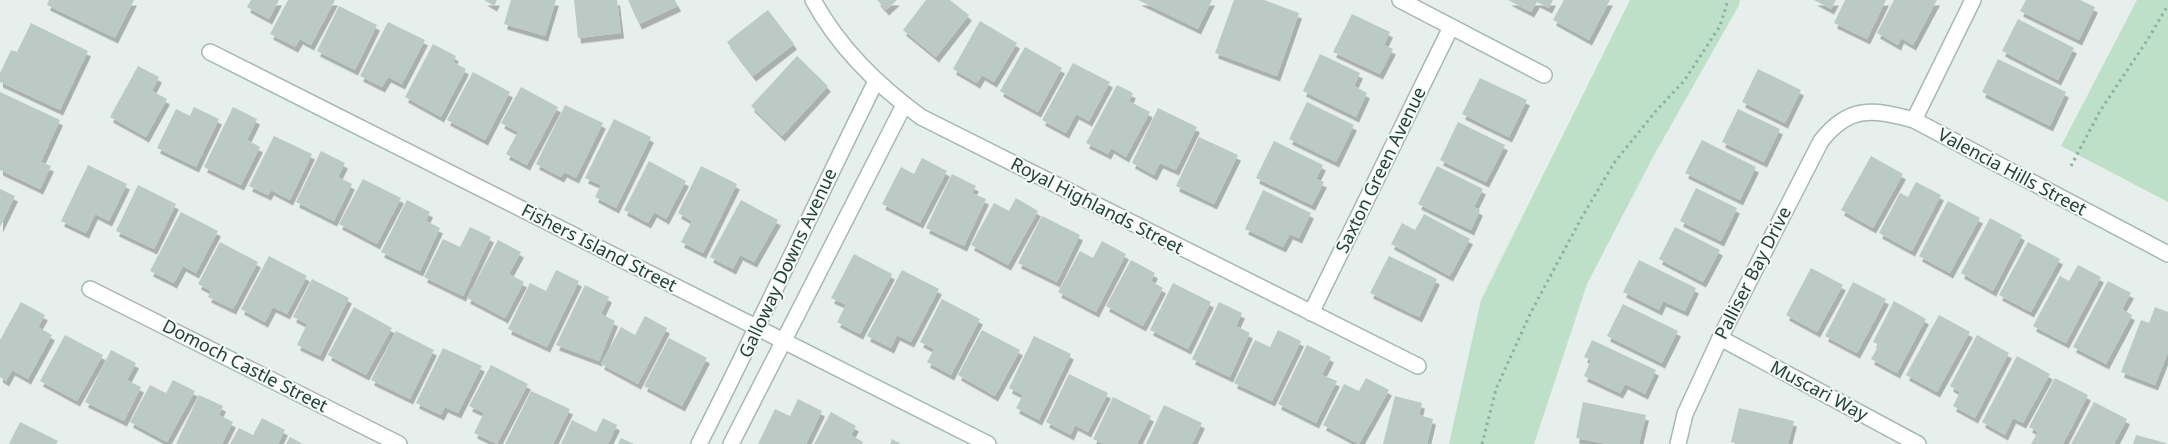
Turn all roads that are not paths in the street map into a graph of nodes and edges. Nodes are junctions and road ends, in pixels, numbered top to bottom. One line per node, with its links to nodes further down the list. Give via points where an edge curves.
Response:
1 (813, 0): 7 (street, Royal Highlands Street, via 843,47)
2 (1400, 0): 4 (street)
3 (1973, 0): 10 (street)
4 (1451, 27): 6 (street); 13 (street, Saxton Green Avenue)
5 (210, 52): 14 (street, Fishers Island Street)
6 (1544, 75)
7 (876, 81): 8 (street, Royal Highlands Street); 14 (street, Galloway Downs Avenue)
8 (904, 105): 13 (street, Royal Highlands Street, via 921,117); 16 (street, Galloway Downs Avenue)
9 (1850, 116): 10 (street, Valencia Hills Street, via 1881,112); 15 (street, Palliser Bay Drive, via 1833,126 1821,141)
10 (1914, 120): 11 (street, Valencia Hills Street)
11 (2168, 254)
12 (90, 289): 18 (street, Domoch Castle Street)
13 (1311, 313): 17 (street, Royal Highlands Street)
14 (758, 328): 16 (street, Fishers Island Street); 19 (street, Galloway Downs Avenue)
15 (1720, 338): 22 (street, Palliser Bay Drive, via 1685,414); 23 (street, Muscari Way)
16 (782, 340): 20 (street, Galloway Downs Avenue); 21 (street, Fishers Island Street)
17 (1418, 366)
18 (399, 444)
19 (699, 444)
20 (731, 444)
21 (988, 444)
22 (1678, 444)
23 (1918, 444)

